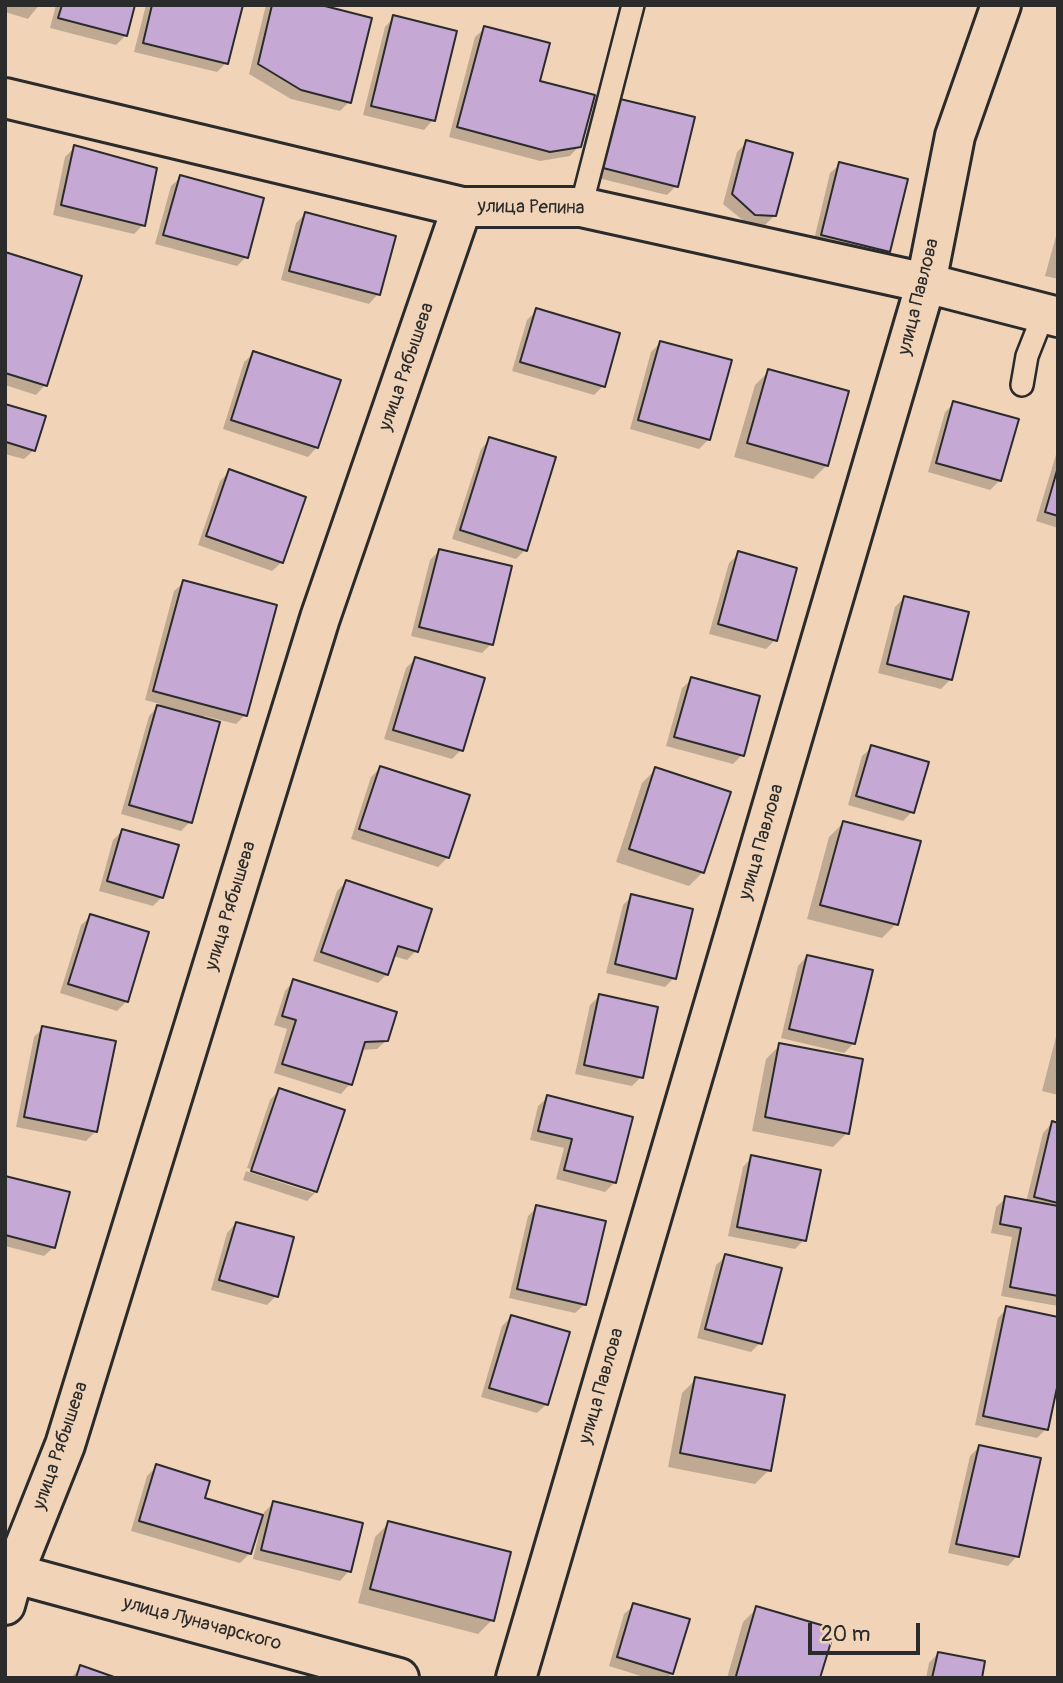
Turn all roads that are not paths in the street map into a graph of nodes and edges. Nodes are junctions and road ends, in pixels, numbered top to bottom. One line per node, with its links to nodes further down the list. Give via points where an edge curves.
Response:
1 (633, 5): 5 (lane)
2 (1001, 5): 6 (street, улица Павлова, via 955,136)
3 (5, 99): 4 (street, улица Репина)
4 (462, 207): 5 (street, улица Репина); 9 (street, улица Рябышева, via 320,618 65,1445)
5 (580, 207): 6 (street, улица Репина)
6 (926, 283): 7 (street, улица Репина); 11 (street, улица Павлова)
7 (1051, 315): 8 (lane, via 1027,356)
8 (1022, 385)
9 (8, 1583): 10 (street, улица Луначарского)
10 (398, 1678)
11 (516, 1678)

